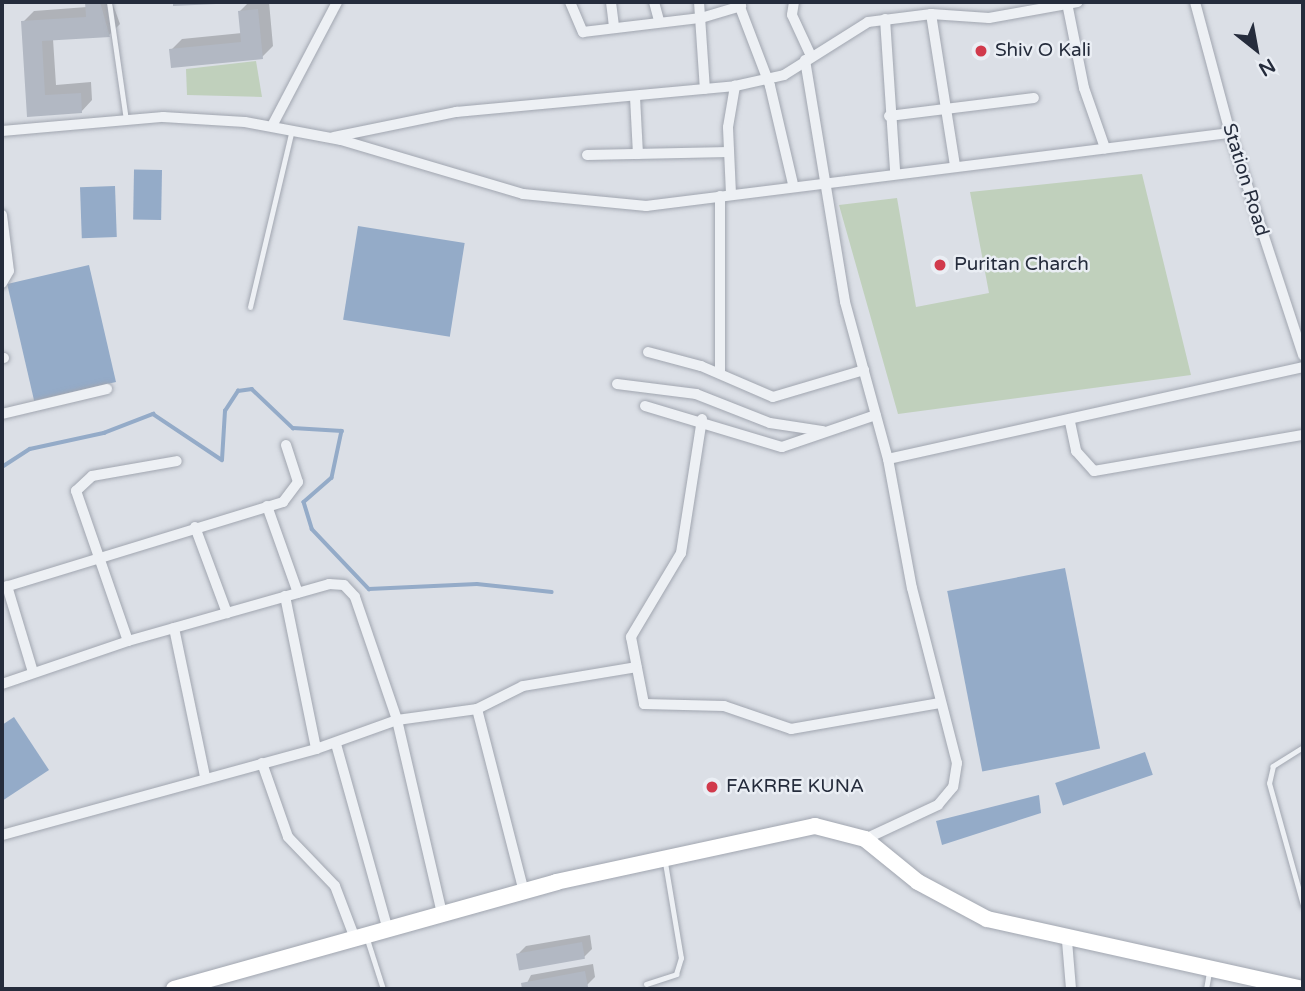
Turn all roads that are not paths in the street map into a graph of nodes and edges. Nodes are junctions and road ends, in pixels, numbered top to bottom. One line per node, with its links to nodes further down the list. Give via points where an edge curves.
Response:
1 (108, 2): 24 (lane)
2 (337, 2): 25 (street)
3 (570, 2): 15 (street, via 583,32)
4 (611, 2): 15 (street)
5 (654, 2): 14 (street)
6 (699, 2): 12 (street)
7 (794, 2): 16 (street, via 792,15)
8 (1195, 2): 28 (street, Station Road)
9 (1073, 3): 11 (street, via 989,19); 30 (street, via 1084,88)
10 (740, 4): 12 (street); 17 (street)
11 (931, 14): 13 (street); 22 (street)
12 (701, 18): 14 (street); 19 (street)
13 (885, 19): 16 (street, via 852,30); 23 (street)
14 (659, 21): 15 (street)
15 (614, 28)
16 (808, 58): 17 (street); 36 (street)
17 (768, 79): 18 (street); 37 (street)
18 (734, 86): 19 (street); 31 (street)
19 (705, 89): 20 (street)
20 (635, 97): 29 (street, via 456,112); 32 (street)
21 (1034, 98): 22 (street)
22 (945, 105): 23 (street); 34 (street)
23 (889, 116): 35 (street)
24 (126, 120): 25 (street); 27 (street)
25 (272, 126): 26 (street)
26 (292, 130): 29 (street); 41 (lane)
27 (2, 131)
28 (1230, 133): 30 (street); 43 (street, Station Road)
29 (332, 138): 38 (street, via 523,194 619,206)
30 (1105, 148): 34 (street)
31 (729, 152): 32 (street); 38 (street)
32 (638, 154): 33 (street)
33 (587, 155)
34 (955, 165): 35 (street)
35 (895, 171): 36 (street)
36 (822, 180): 37 (street); 45 (street)
37 (793, 184): 38 (street)
38 (726, 195): 46 (street)
39 (2, 215): 40 (street, via 9,271)
40 (2, 283)
41 (250, 307)
42 (648, 352): 46 (street)
43 (1303, 355)
44 (1303, 367): 53 (street)
45 (864, 370): 46 (street, via 773,397); 51 (street)
46 (720, 373)
47 (617, 384): 54 (street, via 696,394 769,423)
48 (107, 389): 50 (street)
49 (645, 406): 52 (street)
50 (2, 414)
51 (876, 415): 54 (street); 57 (street)
52 (702, 419): 54 (street, via 767,446 795,445); 68 (street, via 681,554 633,629)
53 (1070, 422): 55 (street, via 1076,452 1094,471); 57 (street)
54 (823, 431)
55 (1303, 435)
56 (286, 445): 59 (street, via 297,489)
57 (888, 459): 71 (street)
58 (177, 461): 61 (street, via 81,482 76,491)
59 (267, 506): 60 (street); 63 (street)
60 (195, 527): 61 (street); 65 (street)
61 (98, 554): 62 (street); 67 (street)
62 (4, 587): 69 (street)
63 (298, 593): 64 (street); 73 (street, via 337,583 351,589)
64 (285, 596): 65 (street); 76 (street)
65 (227, 613): 66 (street)
66 (174, 628): 67 (street); 78 (street)
67 (128, 641): 69 (street)
68 (636, 667): 71 (street, via 650,708 724,706 777,727); 72 (street, via 523,686)
69 (33, 672): 70 (street)
70 (2, 684)
71 (940, 703): 80 (street, via 957,763 953,788 938,805)
72 (477, 709): 73 (street); 82 (street)
73 (397, 719): 74 (street); 84 (street)
74 (336, 744): 76 (street); 85 (street)
75 (1303, 747): 83 (lane, via 1273,765 1269,783)
76 (316, 750): 77 (street)
77 (262, 763): 78 (street); 86 (street, via 288,837 335,886)
78 (205, 777): 79 (street)
79 (2, 835)
80 (865, 839): 81 (main road, via 816,827); 87 (main road, via 952,903)
81 (663, 855): 82 (main road); 89 (lane, via 683,948 676,974)
82 (524, 892): 84 (main road)
83 (1303, 905)
84 (442, 914): 85 (main road)
85 (387, 927): 86 (main road)
86 (360, 935): 91 (main road); 92 (lane)
87 (1067, 941): 88 (main road); 93 (street)
88 (1210, 968): 90 (main road); 94 (lane)
89 (646, 984)
90 (1295, 988)
91 (174, 989)
92 (383, 989)
93 (1071, 989)
94 (1206, 989)

